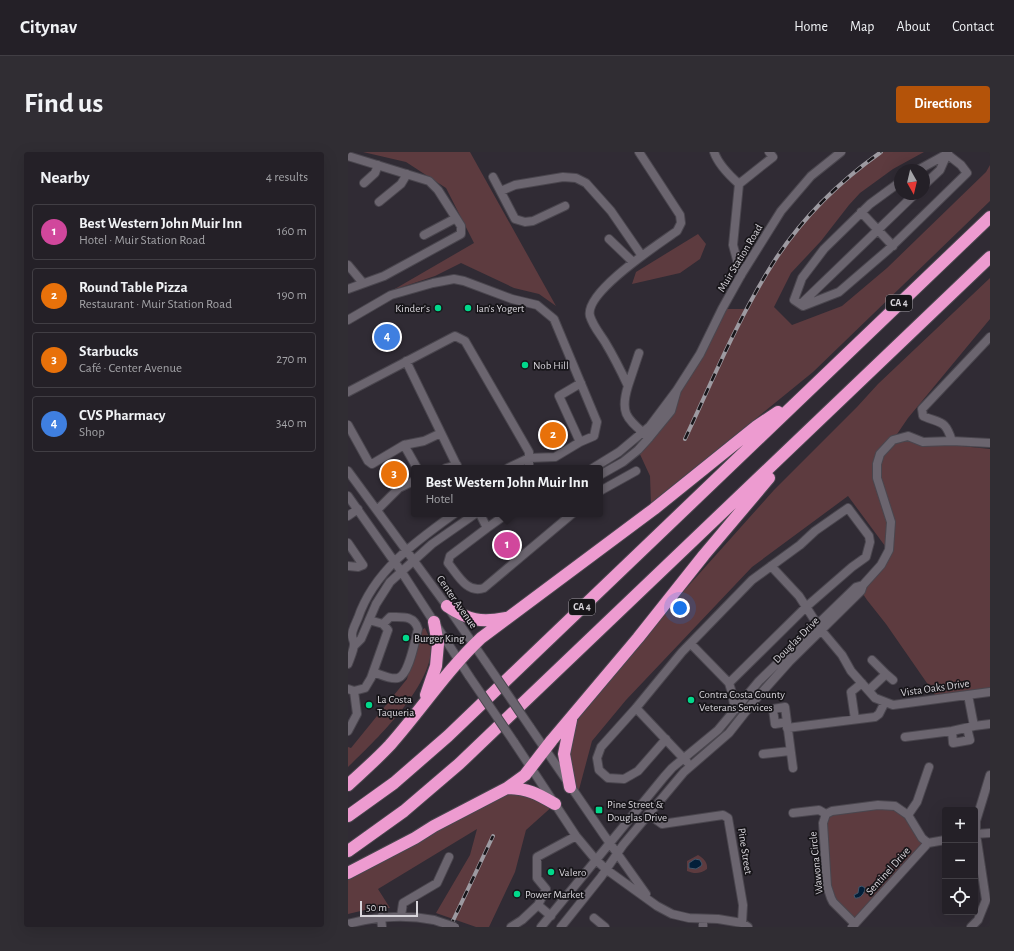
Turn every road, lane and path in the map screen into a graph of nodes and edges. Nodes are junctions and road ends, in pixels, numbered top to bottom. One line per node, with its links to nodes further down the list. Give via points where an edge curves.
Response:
1 (639, 152): 26 (street, via 680,215 682,223 677,231)
2 (714, 152): 13 (street)
3 (770, 152): 13 (street, via 773,157)
4 (841, 152): 31 (street, Muir Station Road, via 811,176 781,211)
5 (947, 153): 7 (street); 11 (street, via 940,170); 25 (street, via 966,173)
6 (348, 156): 8 (street)
7 (928, 164)
8 (378, 165): 9 (street); 12 (street, via 376,173)
9 (407, 174): 17 (street, via 401,184); 21 (street, via 429,181)
10 (493, 178): 15 (street)
11 (930, 179)
12 (364, 183)
13 (739, 184): 31 (street, via 733,245)
14 (894, 186): 19 (street)
15 (501, 191): 18 (street, via 515,219 525,222 533,221); 26 (street, via 515,185 563,177 576,178 586,183 611,211)
16 (909, 200): 22 (street)
17 (379, 202)
18 (565, 206)
19 (861, 212): 22 (street); 34 (street, via 824,249 802,278 794,300)
20 (990, 217): 42 (highway, CA 4)
21 (456, 218): 23 (street); 32 (street, via 461,226 461,234 384,276)
22 (878, 230): 25 (street); 34 (street)
23 (424, 235)
24 (609, 239): 28 (street)
25 (893, 246): 34 (street, via 839,292 803,306)
26 (642, 256): 28 (street)
27 (990, 257): 36 (highway, CA 4)
28 (633, 262): 41 (street, via 592,302 590,314)
29 (348, 265): 32 (street)
30 (990, 268): 36 (highway)
31 (741, 275): 47 (street, Muir Station Road, via 700,354 677,390 671,411)
32 (363, 283): 33 (street)
33 (348, 289)
34 (800, 304)
35 (348, 320): 40 (street, via 392,295 433,283 464,280 512,299 537,305 554,319)
36 (923, 322): 45 (highway, CA 4)
37 (990, 337): 48 (street, via 922,410 923,416 943,423)
38 (639, 353): 41 (street)
39 (406, 362): 43 (street); 46 (street); 52 (street, via 455,336 465,341 529,452)
40 (581, 383): 49 (street, via 597,422 594,436); 49 (street, via 559,396)
41 (628, 386): 47 (street, via 624,411)
42 (809, 390): 82 (highway, via 757,426 643,518); 132 (highway, CA 4, via 448,736 394,783)
43 (348, 392)
44 (348, 424): 51 (street, via 372,464)
45 (808, 431): 106 (highway); 140 (highway, CA 4, via 459,764 404,811)
46 (441, 433): 51 (street, via 424,441); 54 (street)
47 (646, 435): 57 (street, Muir Station Road); 60 (street, Muir Station Road, via 638,450)
48 (952, 441): 50 (street, Douglas Drive); 86 (street, Douglas Drive, via 923,442 908,436 893,440 880,454 877,478 891,522 888,550 881,565 861,590)
49 (580, 442): 52 (street, via 555,456)
50 (990, 443)
51 (404, 445): 53 (street)
52 (529, 458): 55 (street); 56 (street)
53 (415, 465)
54 (457, 465)
55 (514, 465)
56 (529, 465)
57 (598, 465)
58 (348, 471): 65 (street, Center Avenue)
59 (636, 471): 62 (street)
60 (603, 473)
61 (411, 483): 65 (street, via 399,488)
62 (603, 489)
63 (348, 496): 64 (street)
64 (358, 509): 66 (street); 76 (street)
65 (377, 510): 74 (street, Center Avenue)
66 (348, 516)
67 (450, 517): 74 (street)
68 (471, 517): 75 (street)
69 (482, 517): 72 (street)
70 (568, 517): 72 (street, via 479,590 470,588 448,560)
71 (501, 518): 72 (street)
72 (487, 528)
73 (348, 543): 77 (street, via 363,565)
74 (406, 550): 75 (street, Center Avenue); 76 (street)
75 (413, 560): 79 (street); 80 (street, Center Avenue)
76 (394, 561): 79 (street); 89 (street, via 374,587 358,616 352,635)
77 (348, 566)
78 (771, 566): 81 (street); 81 (street, via 800,545 814,531 848,508 869,536 866,556); 87 (street, via 752,580)
79 (401, 571): 83 (street, via 385,588); 84 (street)
80 (447, 606): 82 (highway, via 474,620); 88 (street, Center Avenue)
81 (806, 607): 86 (street); 96 (street)
82 (507, 618): 88 (highway)
83 (369, 620): 85 (street); 89 (street, via 362,639)
84 (434, 622): 92 (street); 102 (highway, via 438,644 436,666)
85 (383, 624): 93 (street, via 388,630); 93 (street, via 390,617 406,617 412,619 418,629 403,676 391,678)
86 (819, 627): 97 (street); 105 (street, via 759,681); 118 (street, Douglas Drive, via 729,733)
87 (690, 644): 96 (street); 104 (street)
88 (474, 645): 92 (highway); 114 (street, Center Avenue, bridge)
89 (354, 646): 90 (street)
90 (349, 660)
91 (872, 660): 94 (street)
92 (459, 661): 102 (highway); 120 (street, bridge)
93 (373, 672): 98 (street, via 365,688)
94 (886, 674): 95 (street); 99 (street)
95 (893, 680)
96 (729, 683): 105 (street)
97 (862, 683): 99 (street); 107 (street, via 851,692)
98 (351, 690): 110 (street, via 357,714)
99 (869, 690): 103 (street, via 875,698)
100 (990, 692): 101 (street, Vista Oaks Drive)
101 (968, 695): 103 (street, Vista Oaks Drive, via 893,705); 109 (street)
102 (424, 701): 123 (highway, via 390,744)
103 (885, 702): 107 (street, via 875,717)
104 (636, 708): 113 (street); 113 (street, via 601,747 597,758 599,770 608,778 624,779 638,770)
105 (735, 708): 117 (street, via 718,730)
106 (573, 715): 114 (highway); 124 (highway, via 564,754)
107 (855, 719): 115 (street, via 787,725)
108 (990, 724): 109 (street)
109 (970, 727): 111 (street); 111 (street, via 970,740 953,743)
110 (348, 731)
111 (952, 731): 112 (street)
112 (905, 737)
113 (666, 739): 117 (street)
114 (545, 749): 120 (highway); 124 (street, Pine Street)
115 (790, 751): 116 (street); 121 (street)
116 (763, 754)
117 (684, 758): 118 (street); 139 (street, via 664,777)
118 (691, 765): 128 (street, Douglas Drive)
119 (929, 767): 131 (street, via 917,802)
120 (531, 768): 125 (highway); 126 (street, Pine Street)
121 (793, 768)
122 (990, 775): 130 (street)
123 (348, 785)
124 (570, 787): 139 (street, Pine Street)
125 (507, 788): 126 (highway, via 535,792); 145 (highway)
126 (555, 804): 135 (street, Pine Street)
127 (793, 813): 129 (street, via 818,810)
128 (648, 814): 141 (street, Douglas Drive); 154 (street, Pine Street, via 662,824 723,815 728,818)
129 (826, 814): 131 (street, via 878,805 895,806); 155 (street, Wawona Circle, via 823,823 828,886 832,902)
130 (978, 814)
131 (908, 815): 137 (street)
132 (348, 816)
133 (990, 833): 134 (street)
134 (978, 834)
135 (576, 836): 143 (street, Pine Street); 147 (street, via 537,857 537,878 546,889)
136 (942, 841): 137 (street)
137 (928, 843): 155 (street, Sentinel Drive)
138 (976, 843): 162 (street, via 986,900 978,920)
139 (609, 844): 141 (street, Pine Street); 143 (street)
140 (348, 851)
141 (617, 854): 144 (street, Douglas Drive); 146 (street, Pine Street)
142 (449, 857): 148 (street, via 437,883 403,903)
143 (596, 860): 144 (street, Pine Street); 149 (street)
144 (607, 870): 146 (street, Pine Street); 160 (street, Douglas Drive)
145 (348, 873)
146 (651, 901): 152 (street, Pine Street, via 672,914)
147 (538, 905): 149 (street); 158 (street)
148 (401, 916): 150 (street); 157 (street, bridge, via 434,920)
149 (551, 916): 159 (street)
150 (382, 917): 153 (street); 156 (street)
151 (594, 918): 161 (street)
152 (703, 923): 154 (street, Pine Street, via 718,919)
153 (348, 924)
154 (745, 925)
155 (854, 925)
156 (382, 927)
157 (455, 927)
158 (511, 927)
159 (541, 927)
160 (561, 927)
161 (605, 927)
162 (971, 927)

